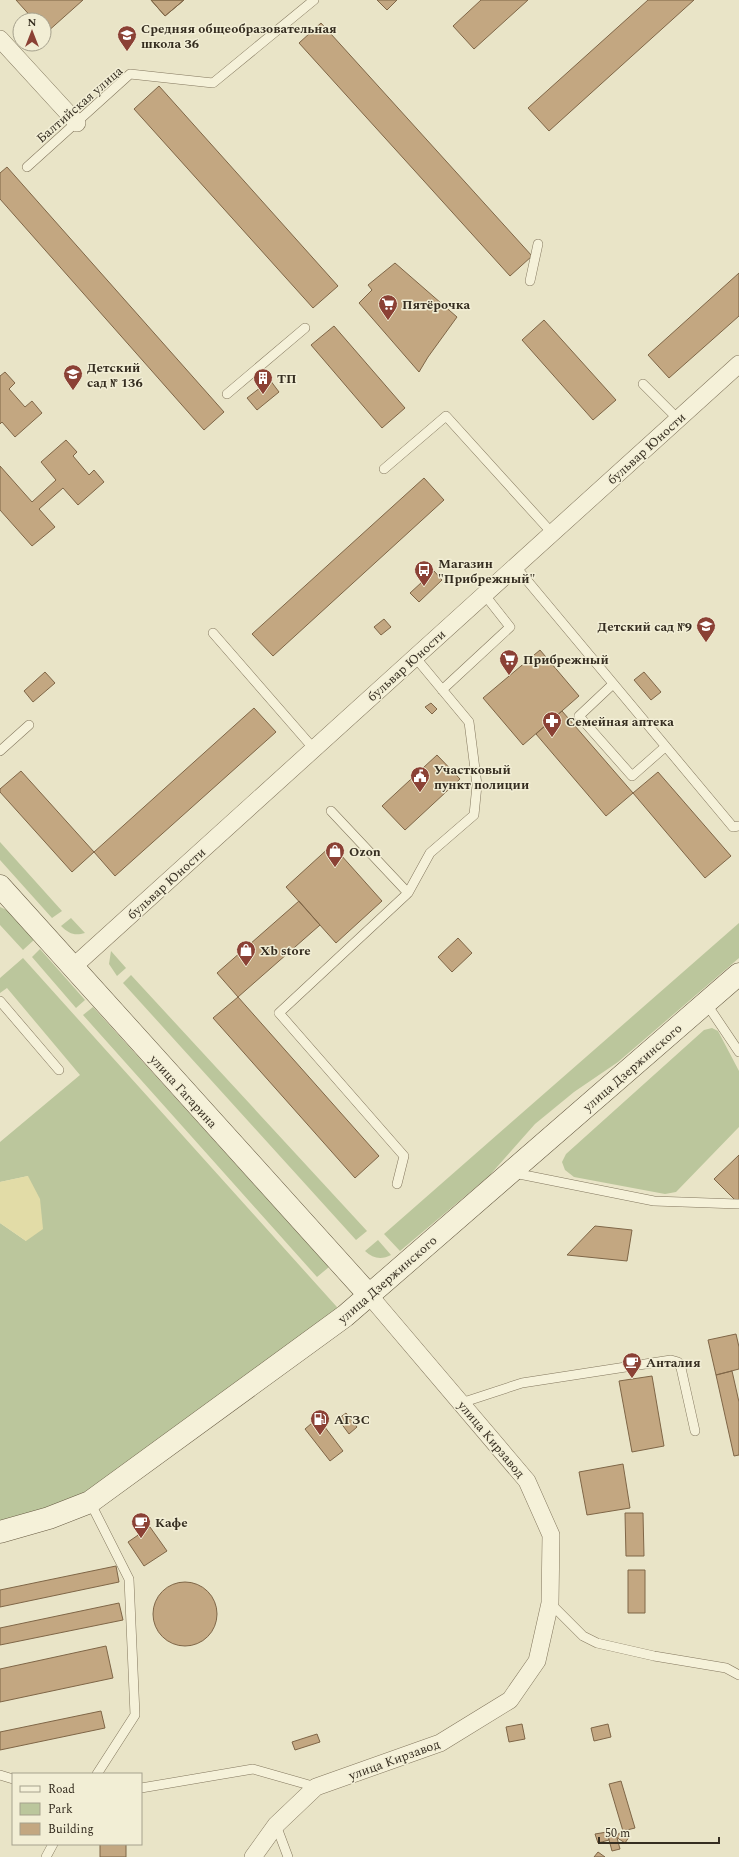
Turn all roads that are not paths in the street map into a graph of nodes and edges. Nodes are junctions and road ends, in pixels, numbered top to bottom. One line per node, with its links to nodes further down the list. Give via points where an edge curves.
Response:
1 (314, 0): 3 (lane, Балтийская улица, via 213,83 130,74)
2 (0, 39): 3 (street)
3 (77, 123): 4 (lane, Балтийская улица)
4 (27, 166)
5 (538, 244): 6 (lane)
6 (530, 281)
7 (305, 328): 10 (lane)
8 (739, 364): 11 (street, бульвар Юности)
9 (643, 384): 11 (lane)
10 (227, 394)
11 (678, 419): 13 (street, бульвар Юности)
12 (384, 469): 13 (lane, via 446,416)
13 (552, 534): 14 (street, бульвар Юности)
14 (515, 566): 15 (street, бульвар Юности); 18 (lane)
15 (484, 594): 17 (street, бульвар Юности); 19 (lane, via 510,627)
16 (213, 633): 22 (lane)
17 (415, 657): 19 (lane); 22 (street, бульвар Юности)
18 (613, 684): 21 (lane); 21 (lane, via 579,716 632,776)
19 (442, 690): 27 (lane, via 469,722 477,785 474,815 430,852)
20 (29, 725): 23 (lane)
21 (666, 747): 25 (lane, via 733,827)
22 (314, 749): 28 (street, бульвар Юности)
23 (0, 751)
24 (331, 811): 27 (lane)
25 (739, 826)
26 (1, 889): 28 (main road, улица Гагарина)
27 (408, 893): 35 (lane, via 279,1013 404,1156)
28 (73, 967): 37 (main road, улица Гагарина)
29 (739, 974): 31 (main road, улица Дзержинского)
30 (0, 1001): 33 (lane)
31 (706, 1003): 32 (lane); 34 (main road, улица Дзержинского)
32 (739, 1052)
33 (59, 1070)
34 (511, 1172): 36 (lane, via 654,1201); 37 (main road, улица Дзержинского)
35 (397, 1184)
36 (738, 1204)
37 (369, 1295): 38 (street, улица Кирзавод); 40 (main road, улица Дзержинского, via 345,1316)
38 (461, 1403): 39 (lane, via 522,1383 671,1360 678,1362 681,1368); 42 (street, улица Кирзавод, via 527,1481 551,1535)
39 (695, 1431)
40 (90, 1502): 41 (main road, улица Дзержинского, via 49,1518); 46 (lane, via 128,1579 136,1715)
41 (0, 1532)
42 (550, 1603): 44 (lane, via 583,1636 597,1642 654,1656); 49 (street, улица Кирзавод, via 537,1661 510,1700 440,1743)
43 (739, 1665): 44 (lane)
44 (726, 1668): 45 (lane)
45 (739, 1675)
46 (98, 1773)
47 (0, 1775): 48 (lane)
48 (12, 1779)
49 (316, 1787): 50 (lane, via 253,1769); 51 (street, улица Кирзавод)
50 (142, 1788)
51 (276, 1826): 54 (street, улица Кирзавод); 55 (lane)
52 (52, 1845): 53 (lane)
53 (46, 1857)
54 (253, 1857)
55 (288, 1857)

